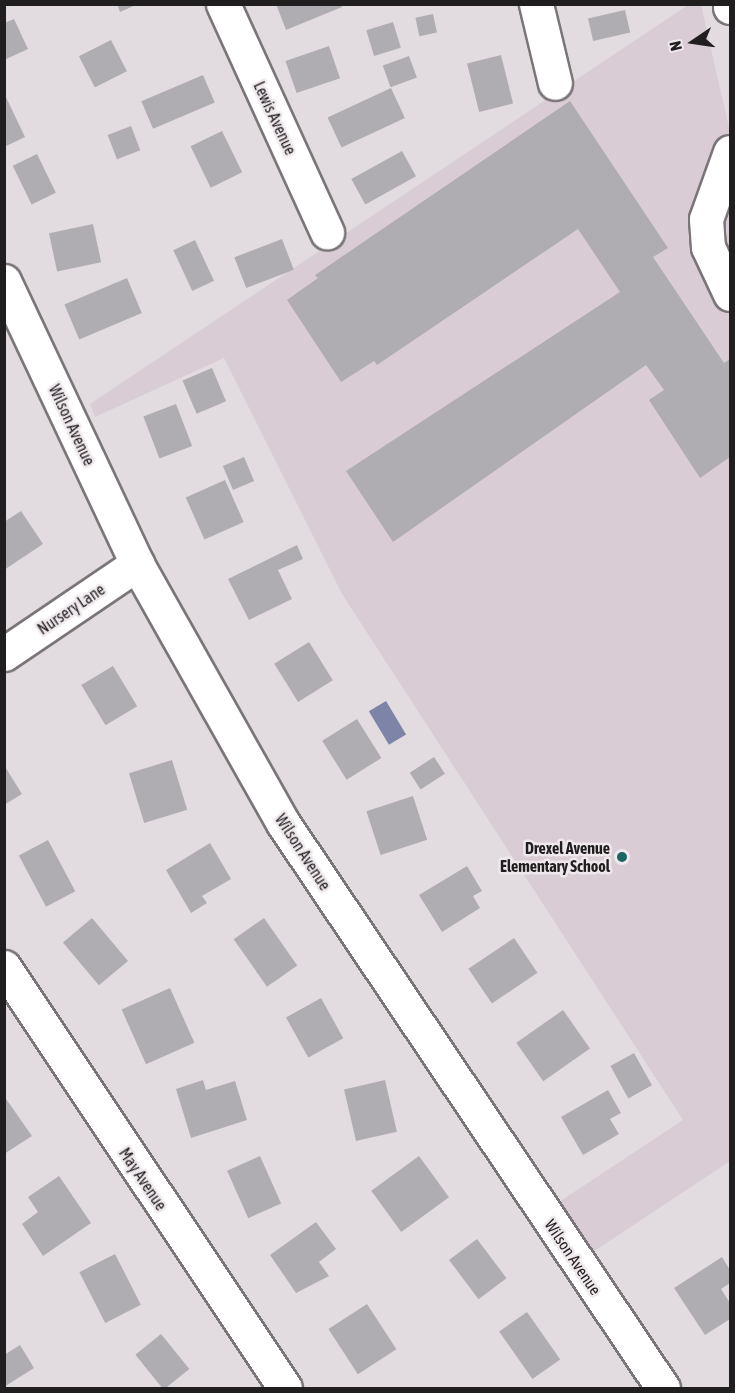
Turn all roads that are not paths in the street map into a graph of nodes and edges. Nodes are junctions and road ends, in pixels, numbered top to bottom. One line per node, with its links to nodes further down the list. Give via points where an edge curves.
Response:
1 (223, 4): 5 (street, Lewis Avenue)
2 (536, 4): 3 (street)
3 (555, 83)
4 (730, 152): 7 (street, via 706,219 708,247)
5 (327, 232)
6 (7, 293): 8 (street, Wilson Avenue)
7 (730, 294)
8 (137, 564): 9 (street, Nursery Lane); 12 (street, Wilson Avenue, via 283,823)
9 (4, 654)
10 (4, 967): 11 (street, May Avenue)
11 (285, 1389)
12 (663, 1389)

